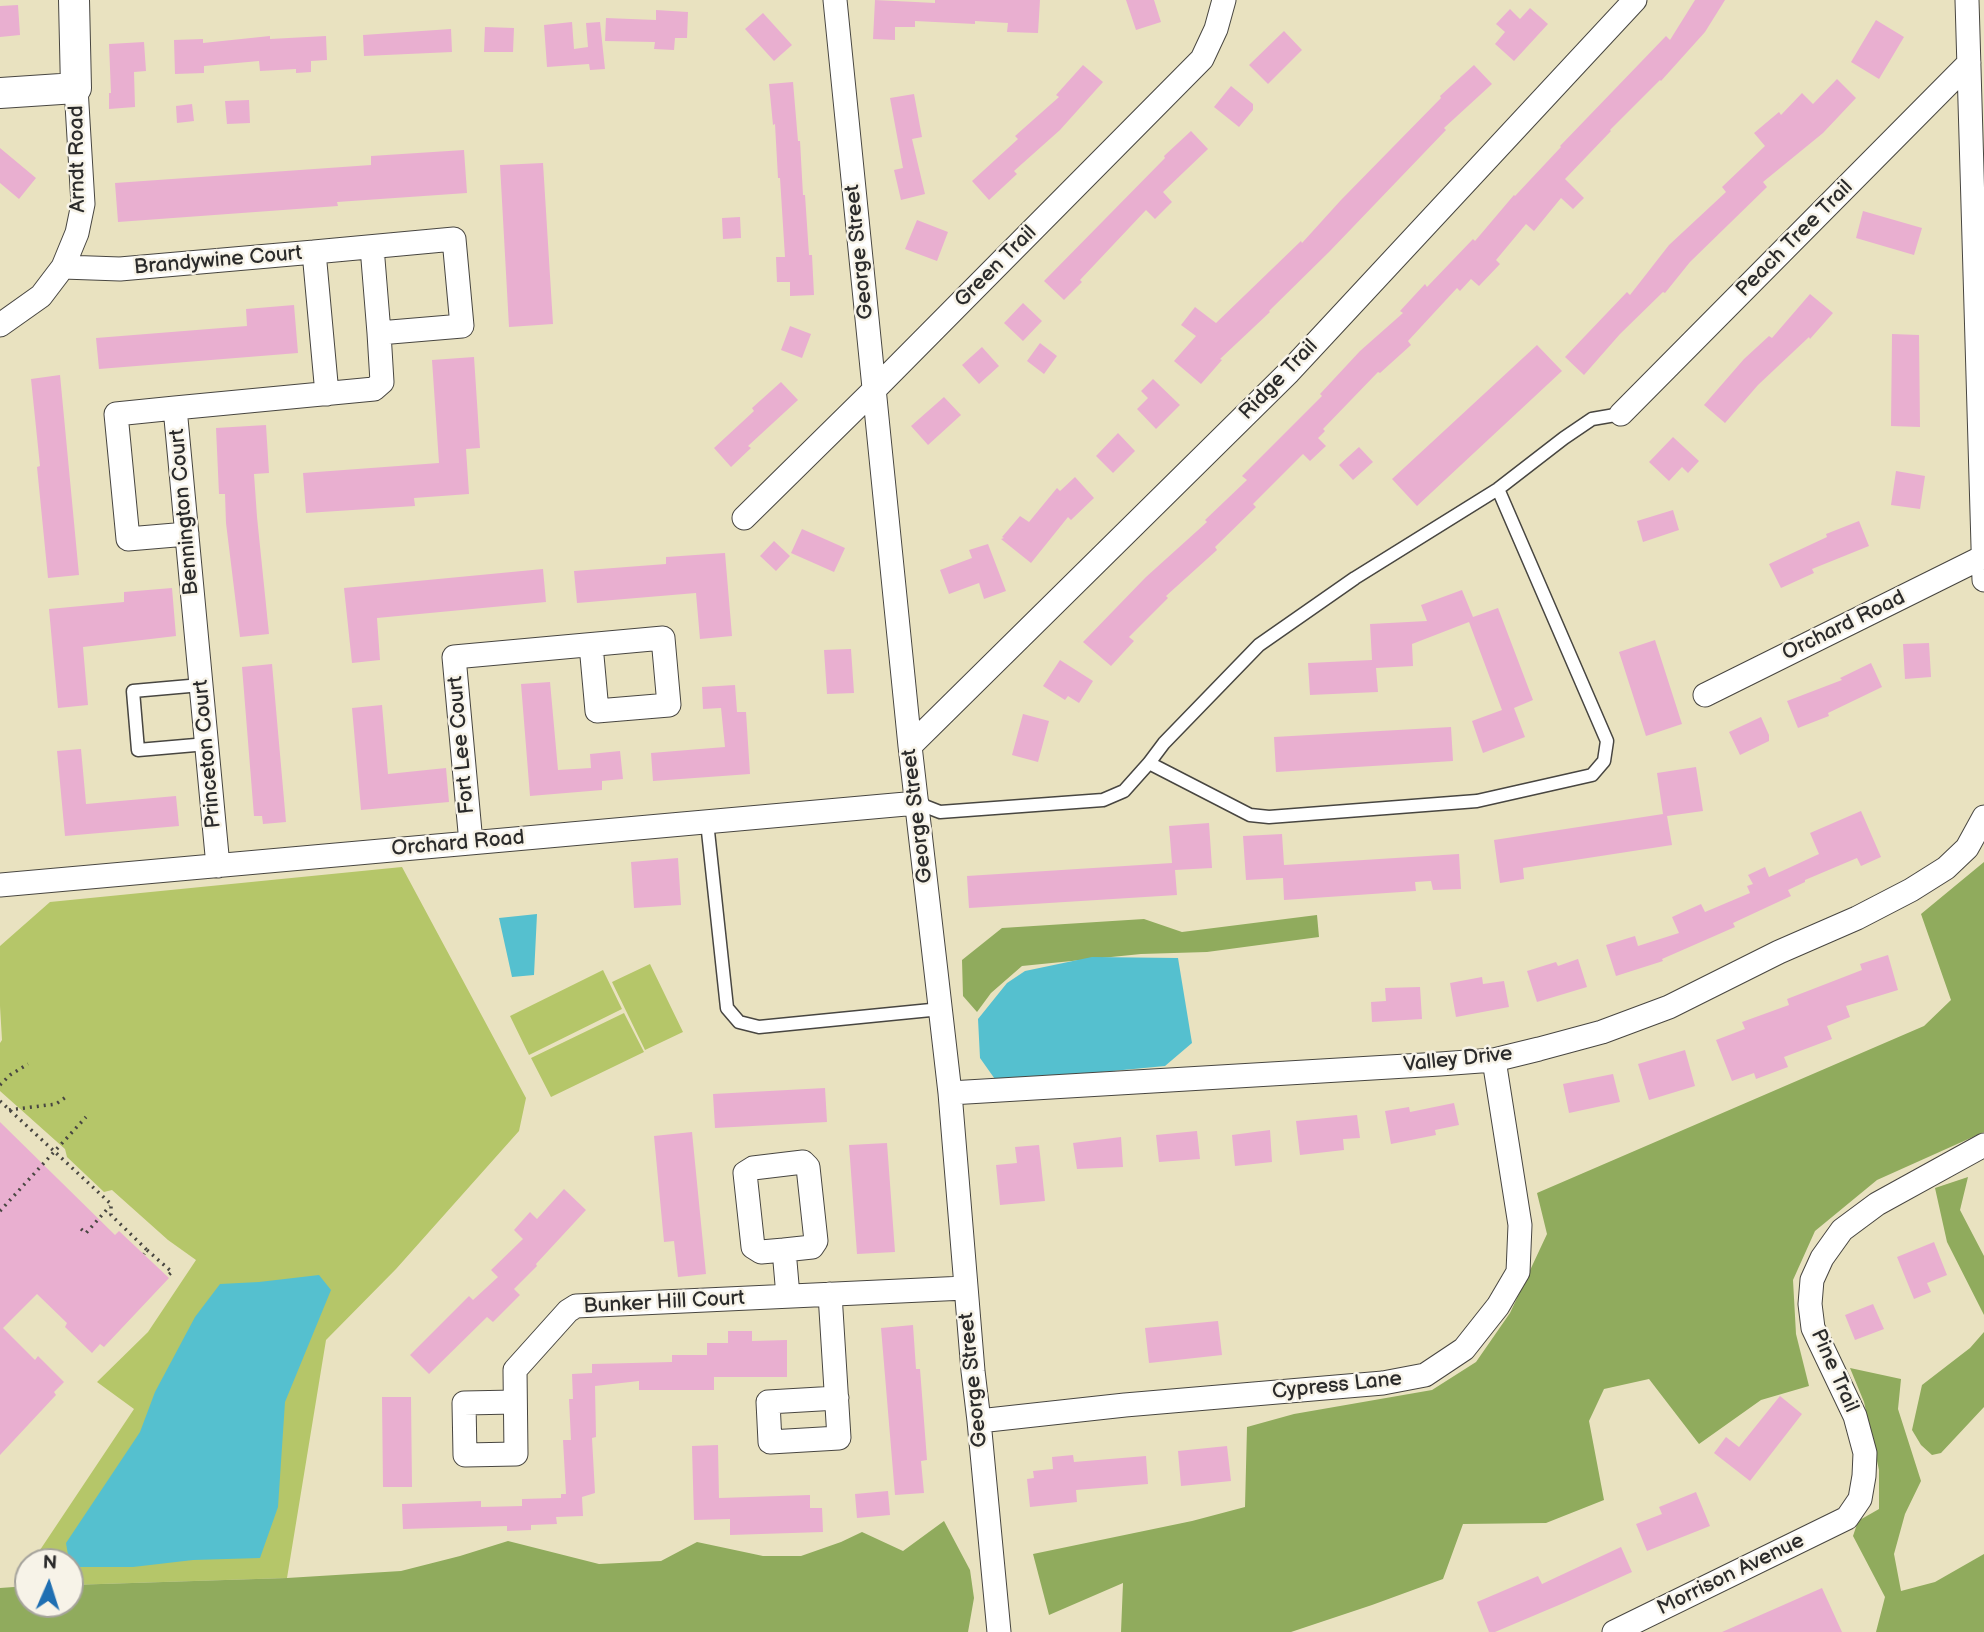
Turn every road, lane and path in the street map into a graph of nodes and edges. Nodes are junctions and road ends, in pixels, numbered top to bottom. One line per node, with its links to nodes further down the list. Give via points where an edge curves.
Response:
1 (74, 0): 7 (street)
2 (835, 0): 14 (street, George Street)
3 (1224, 0): 14 (street, Green Trail, via 1202,60)
4 (1635, 0): 27 (street, Ridge Trail, via 1289,372)
5 (1967, 0): 6 (street)
6 (1969, 63): 17 (street, Peach Tree Trail); 21 (street)
7 (76, 88): 8 (street); 11 (street, Arndt Road, via 83,204)
8 (0, 93)
9 (372, 247): 10 (street); 13 (street); 13 (street, via 454,239 462,326)
10 (314, 252): 11 (street, Brandywine Court, via 120,269); 15 (street, Brandywine Court)
11 (63, 267): 12 (street, Arndt Road, via 41,296)
12 (0, 325)
13 (379, 333): 15 (street, Bennington Court, via 382,382 374,389)
14 (874, 390): 19 (street, Green Trail); 27 (street, George Street)
15 (327, 394): 16 (street, Bennington Court)
16 (175, 408): 20 (street, Bennington Court); 20 (street, via 116,414 128,539)
17 (1621, 414): 18 (lane, via 1592,419)
18 (1498, 489): 28 (lane, via 1355,578 1259,645); 28 (lane, via 1607,741 1604,761 1592,775 1477,802 1269,817 1250,816)
19 (744, 518)
20 (187, 534): 22 (street, Bennington Court)
21 (1984, 568): 25 (street, Orchard Road)
22 (197, 642): 24 (street, Princeton Court)
23 (591, 645): 32 (street, Fort Lee Court, via 454,657)
24 (201, 685): 26 (street, Princeton Court); 26 (lane, via 133,691 138,750)
25 (1705, 695)
26 (207, 744): 33 (street, Princeton Court)
27 (910, 746): 29 (street, George Street)
28 (1149, 763): 29 (lane, via 1124,792 1103,800 940,812)
29 (917, 803): 31 (street, Orchard Road); 35 (street, George Street)
30 (1984, 817): 36 (street, Valley Drive, via 1967,848 1946,868 1857,918 1669,1007 1602,1032)
31 (707, 822): 32 (street, Orchard Road); 35 (lane, via 727,1008 739,1022 759,1027)
32 (471, 843): 33 (street, Orchard Road)
33 (218, 866): 34 (street, Orchard Road)
34 (0, 885)
35 (941, 1009): 39 (street, George Street)
36 (1494, 1060): 39 (street, Valley Drive); 56 (street, Cypress Lane, via 1520,1225 1518,1272 1464,1349 1425,1375 1383,1384)
37 (29, 1063): 38 (path)
38 (0, 1084)
39 (950, 1093): 51 (street, George Street)
40 (66, 1097): 42 (path, via 55,1104)
41 (0, 1101): 42 (path)
42 (9, 1110): 45 (path)
43 (86, 1117): 45 (path)
44 (1984, 1145): 57 (street, Pine Trail, via 1877,1204 1842,1230 1812,1280 1813,1328 1855,1416 1865,1453 1860,1499)
45 (54, 1152): 46 (path); 47 (path)
46 (111, 1204): 48 (path, via 86,1233); 50 (path, via 111,1215 145,1252 172,1272)
47 (0, 1211)
48 (81, 1229)
49 (784, 1250): 53 (street)
50 (167, 1276)
51 (965, 1288): 52 (street, Bunker Hill Court); 56 (street, George Street)
52 (830, 1294): 53 (street, Bunker Hill Court); 54 (street)
53 (788, 1296): 55 (street, Bunker Hill Court, via 576,1306 515,1370)
54 (837, 1398)
55 (515, 1402)
56 (979, 1421): 58 (street, George Street)
57 (1847, 1518): 59 (street, Morrison Avenue)
58 (999, 1632)
59 (1614, 1632)

